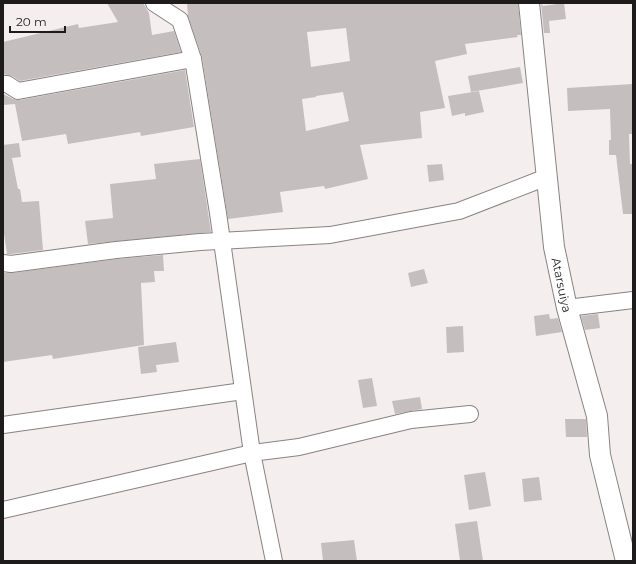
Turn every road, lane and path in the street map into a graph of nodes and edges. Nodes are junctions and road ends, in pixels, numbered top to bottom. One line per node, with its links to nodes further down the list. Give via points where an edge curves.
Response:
1 (154, 3): 3 (street, via 180,20)
2 (529, 3): 5 (street, Atarsuiya)
3 (193, 59): 4 (street, via 18,91); 6 (street)
4 (3, 84)
5 (547, 177): 6 (street, via 459,211 330,235); 9 (street, Atarsuiya, via 554,247)
6 (222, 241): 7 (street); 10 (street)
7 (3, 263)
8 (633, 300): 9 (street)
9 (568, 308): 15 (street, Atarsuiya, via 597,416 600,455)
10 (243, 391): 12 (street); 13 (street)
11 (470, 414): 13 (street, via 411,420 298,448)
12 (3, 425)
13 (252, 453): 14 (street); 16 (street)
14 (3, 510)
15 (627, 553)
16 (274, 561)

